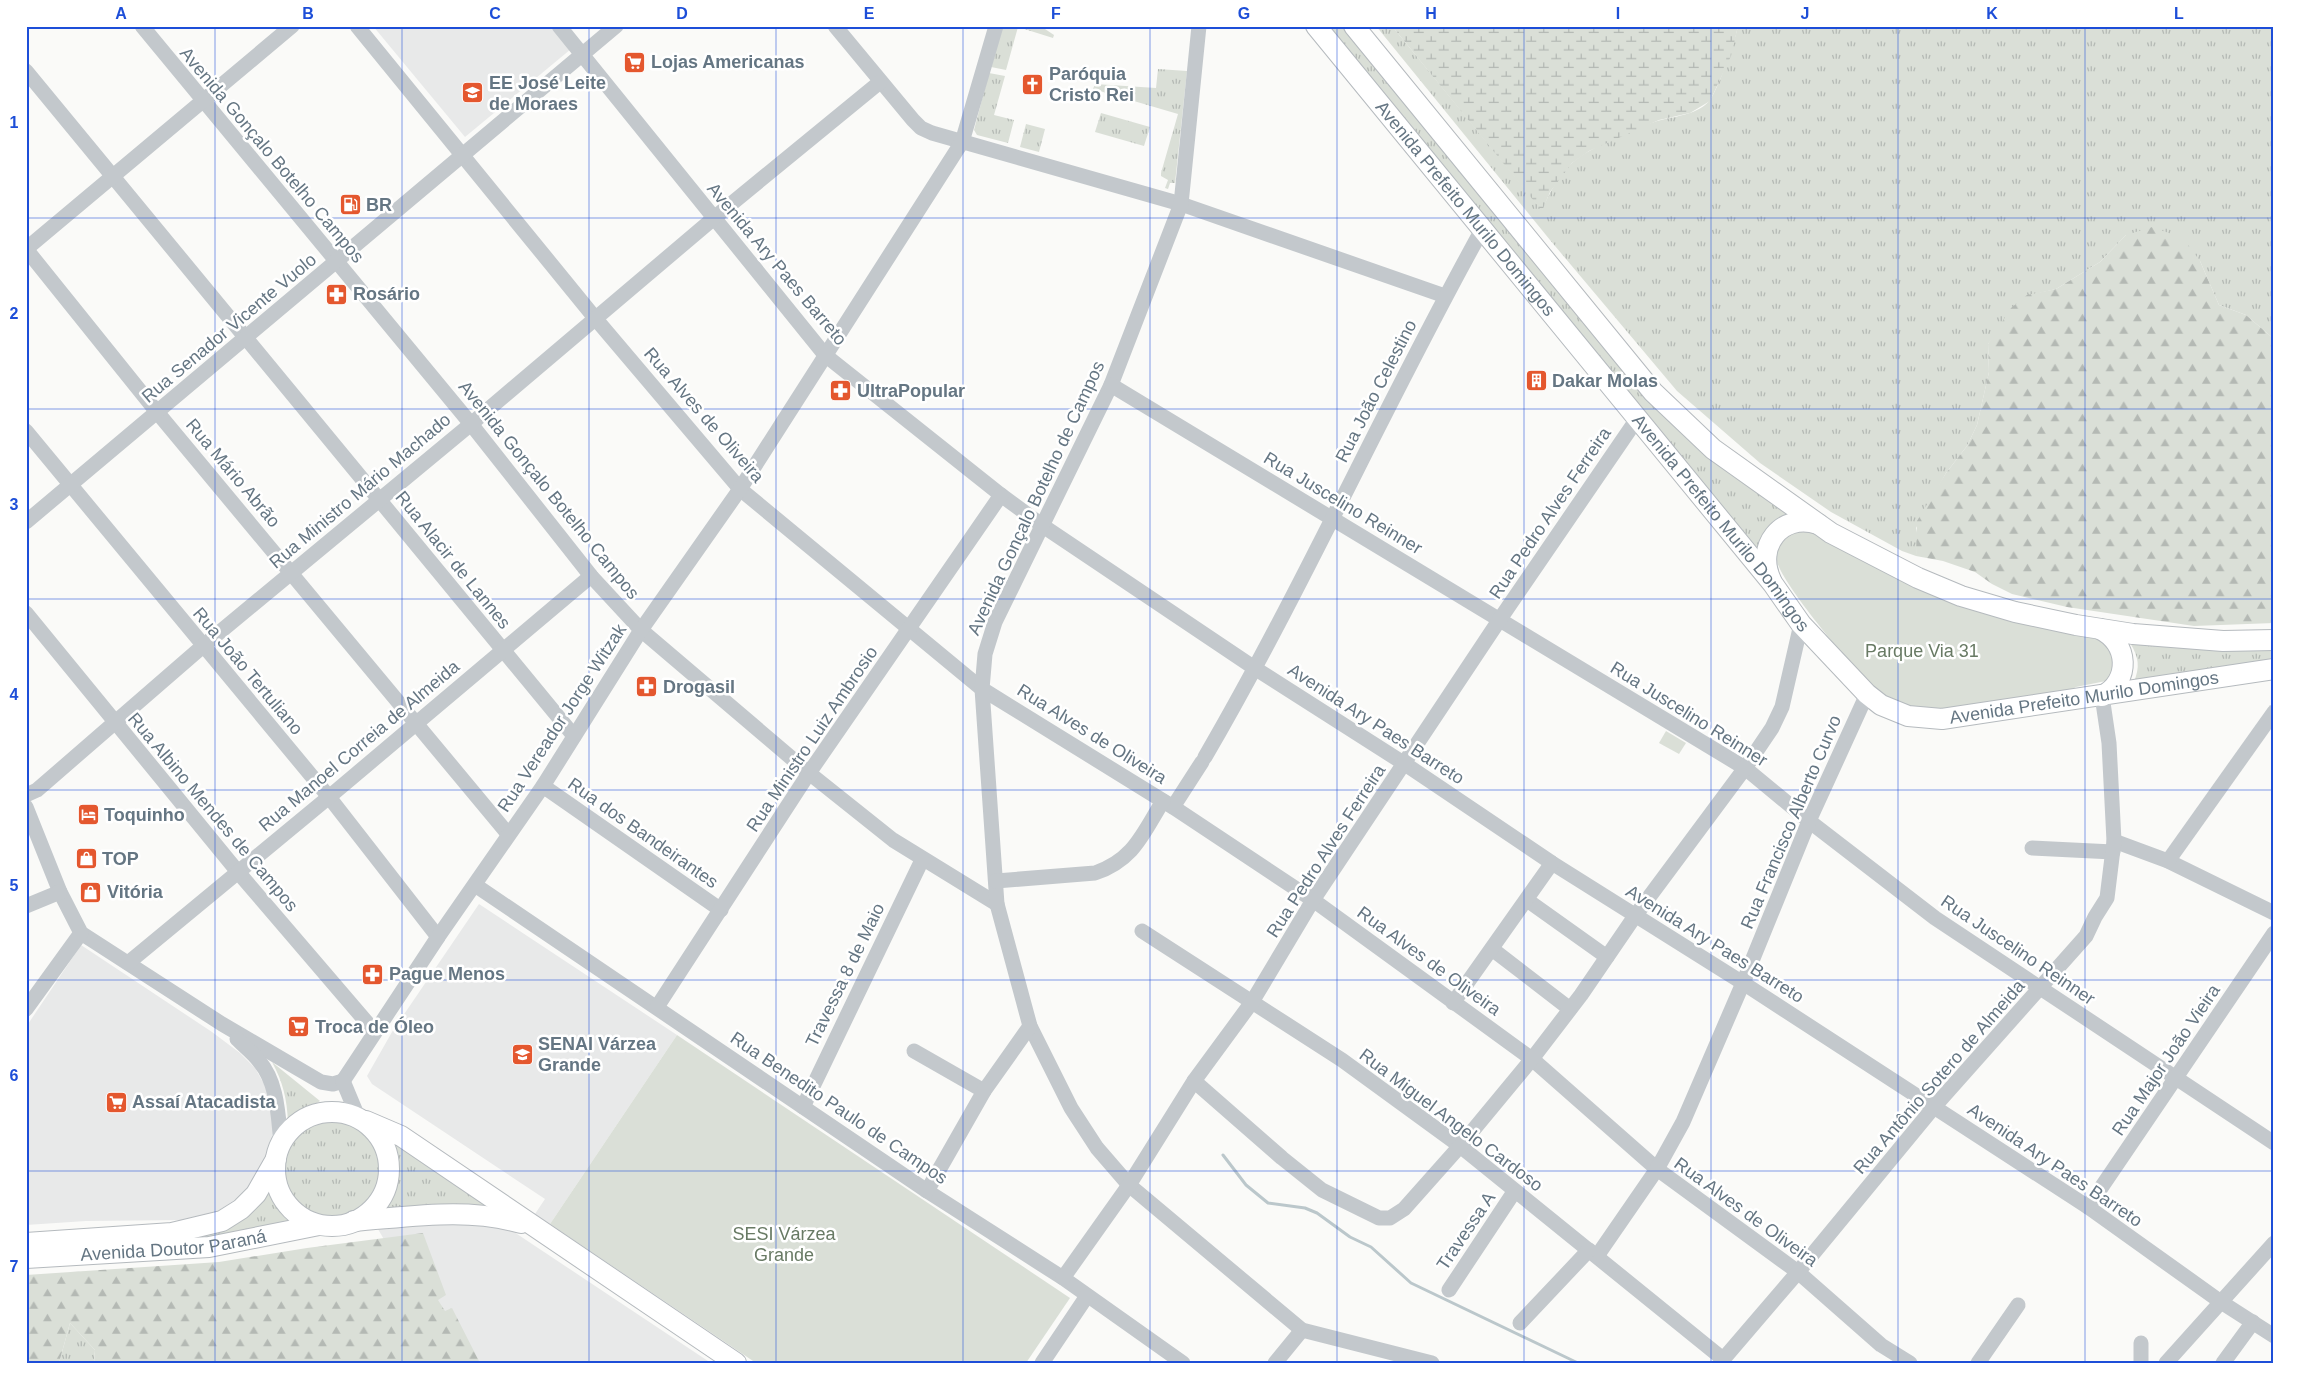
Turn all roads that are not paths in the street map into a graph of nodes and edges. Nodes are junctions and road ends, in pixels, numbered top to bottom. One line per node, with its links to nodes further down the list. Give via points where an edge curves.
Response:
1 (142, 26): 14 (street, Avenida Gonçalo Botelho Campos)
2 (292, 26): 14 (street)
3 (357, 26): 16 (street, Rua Alves de Oliveira)
4 (559, 26): 11 (street, Avenida Ary Paes Barreto)
5 (616, 26): 11 (street, Rua Senador Vicente Vuolo)
6 (835, 26): 13 (street)
7 (996, 26): 15 (street, Rua Vereador Jorge Witzak)
8 (1199, 26): 18 (street, Avenida Gonçalo Botelho de Campos)
9 (1316, 26): 20 (main road, Avenida Prefeito Murilo Domingos)
10 (1354, 26): 38 (main road, Avenida Prefeito Murilo Domingos, via 1653,392 1712,449)
11 (582, 55): 16 (street, Rua Senador Vicente Vuolo); 19 (street, Avenida Ary Paes Barreto)
12 (26, 71): 17 (street, Rua Alacir de Lannes)
13 (880, 82): 15 (street, via 921,128); 19 (street, Rua Ministro Mário Machado)
14 (204, 102): 17 (street); 22 (street, Avenida Gonçalo Botelho Campos)
15 (962, 142): 18 (street); 26 (street, Rua Vereador Jorge Witzak)
16 (463, 156): 22 (street, Rua Senador Vicente Vuolo); 24 (street, Rua Alves de Oliveira)
17 (113, 176): 21 (street); 25 (street, Rua Alacir de Lannes)
18 (1181, 204): 23 (street); 27 (street, Avenida Gonçalo Botelho de Campos)
19 (714, 218): 24 (street, Rua Ministro Mário Machado); 26 (street, Avenida Ary Paes Barreto)
20 (1482, 228): 23 (street, Rua João Celestino); 29 (main road, Avenida Prefeito Murilo Domingos)
21 (26, 249): 28 (street, Rua Mário Abrão)
22 (337, 262): 25 (street, Rua Senador Vicente Vuolo); 30 (street, Avenida Gonçalo Botelho Campos)
23 (1445, 296): 36 (street, Rua João Celestino)
24 (594, 318): 30 (street, Rua Ministro Mário Machado); 33 (street, Rua Alves de Oliveira)
25 (246, 336): 28 (street, Rua Senador Vicente Vuolo); 35 (street, Rua Alacir de Lannes)
26 (825, 356): 33 (street, Rua Vereador Jorge Witzak); 34 (street, Avenida Ary Paes Barreto)
27 (1111, 385): 36 (street, Rua Juscelino Reinner); 39 (street, Avenida Gonçalo Botelho de Campos)
28 (157, 412): 32 (street, Rua Senador Vicente Vuolo); 40 (street, Rua Mário Abrão)
29 (1637, 419): 42 (main road, Avenida Prefeito Murilo Domingos); 44 (street, Rua Pedro Alves Ferreira)
30 (471, 424): 35 (street, Rua Ministro Mário Machado); 41 (street, Avenida Gonçalo Botelho Campos)
31 (26, 431): 32 (street, Rua João Tertuliano)
32 (71, 485): 37 (street, Rua Senador Vicente Vuolo); 50 (street, Rua João Tertuliano)
33 (740, 488): 47 (street, Rua Vereador Jorge Witzak); 48 (street, Rua Alves de Oliveira)
34 (1001, 496): 39 (street, Avenida Ary Paes Barreto); 48 (street, Rua Ministro Luiz Ambrosio)
35 (379, 499): 40 (street, Rua Ministro Mário Machado); 51 (street, Rua Alacir de Lannes)
36 (1332, 519): 44 (street, Rua Juscelino Reinner); 52 (street, Rua João Celestino)
37 (26, 522)
38 (1820, 525): 42 (main road, via 1794,523 1774,536 1765,560); 46 (main road, Avenida Prefeito Murilo Domingos, via 1882,561 1961,596 2015,612)
39 (1043, 526): 52 (street, Avenida Ary Paes Barreto); 54 (street, Avenida Gonçalo Botelho de Campos, via 995,622 985,654)
40 (291, 573): 50 (street, Rua Ministro Mário Machado); 59 (street, Rua Mário Abrão)
41 (592, 576): 47 (street, Avenida Gonçalo Botelho Campos); 51 (street, Rua Manoel Correia de Almeida)
42 (1773, 584): 45 (main road, Avenida Prefeito Murilo Domingos)
43 (26, 613): 58 (street, Rua Albino Mendes de Campos)
44 (1500, 619): 61 (street, Rua Pedro Alves Ferreira); 62 (street, Rua Juscelino Reinner)
45 (1801, 624): 55 (main road, Avenida Prefeito Murilo Domingos); 62 (street, via 1782,707)
46 (2100, 629): 49 (main road, Avenida Prefeito Murilo Domingos, via 2182,639); 56 (main road, via 2117,644 2123,665 2116,686)
47 (641, 630): 60 (street, Rua Vereador Jorge Witzak); 63 (street, Avenida Gonçalo Botelho Campos)
48 (908, 630): 54 (street, Rua Alves de Oliveira); 63 (street, Rua Ministro Luiz Ambrosio)
49 (2274, 640)
50 (203, 646): 58 (street, Rua Ministro Mário Machado); 66 (street, Rua João Tertuliano)
51 (502, 650): 59 (street, Rua Manoel Correia de Almeida); 60 (street, Rua Alacir de Lannes)
52 (1256, 669): 61 (street, Avenida Ary Paes Barreto); 67 (street, Rua João Celestino, via 1204,759)
53 (2274, 670): 56 (main road, Avenida Prefeito Murilo Domingos)
54 (982, 689): 67 (street, Rua Alves de Oliveira); 77 (street, Avenida Gonçalo Botelho de Campos)
55 (1867, 694): 56 (main road, Avenida Prefeito Murilo Domingos, via 1897,712 1930,719); 69 (street, Rua Francisco Alberto Curvo)
56 (2102, 696): 71 (street, Rua Antônio Sotero de Almeida, via 2109,743)
57 (2274, 712): 74 (street)
58 (114, 723): 65 (street, Rua Ministro Mário Machado, via 37,790); 76 (street, Rua Albino Mendes de Campos)
59 (416, 724): 66 (street, Rua Manoel Correia de Almeida); 70 (street, Rua Mário Abrão)
60 (574, 736): 64 (street, Rua Vereador Jorge Witzak)
61 (1405, 764): 75 (street, Avenida Ary Paes Barreto); 80 (street, Rua Pedro Alves Ferreira)
62 (1745, 768): 69 (street, Rua Juscelino Reinner); 86 (street)
63 (809, 773): 73 (street, Avenida Gonçalo Botelho Campos); 84 (street, Rua Ministro Luiz Ambrosio)
64 (543, 786): 70 (street, Rua Vereador Jorge Witzak); 84 (street, Rua dos Bandeirantes)
65 (26, 795)
66 (329, 798): 76 (street, Rua Manoel Correia de Almeida); 90 (street, Rua João Tertuliano)
67 (1168, 804): 77 (street, Rua João Celestino, via 1124,859 1108,869 1096,873); 80 (street, Rua Alves de Oliveira)
68 (26, 807): 79 (street)
69 (1809, 821): 94 (street, Rua Francisco Alberto Curvo); 95 (street, Rua Juscelino Reinner, via 1934,918)
70 (508, 834): 78 (street, Rua Vereador Jorge Witzak)
71 (2114, 846): 72 (street); 74 (street); 95 (street, Rua Antônio Sotero de Almeida, via 2107,898 2086,936)
72 (2032, 848)
73 (922, 860): 82 (street, Avenida Gonçalo Botelho Campos); 110 (street, Travessa 8 de Maio)
74 (2168, 860): 85 (street)
75 (1552, 863): 81 (street); 86 (street, Avenida Ary Paes Barreto)
76 (238, 872): 93 (street, Rua Manoel Correia de Almeida); 103 (street, Rua Albino Mendes de Campos)
77 (996, 881): 82 (street, Avenida Gonçalo Botelho de Campos)
78 (475, 885): 90 (street, Rua Vereador Jorge Witzak); 98 (street, Rua Benedito Paulo de Campos)
79 (60, 892): 83 (street); 88 (street)
80 (1313, 900): 96 (street, Rua Pedro Alves Ferreira); 97 (street, Rua Alves de Oliveira)
81 (1527, 900): 91 (street); 92 (street)
82 (997, 904): 102 (street, Avenida Gonçalo Botelho de Campos)
83 (26, 906)
84 (721, 910): 98 (street, Rua Ministro Luiz Ambrosio)
85 (2274, 913)
86 (1636, 916): 92 (street); 94 (street, Avenida Ary Paes Barreto)
87 (1142, 931): 96 (street, Rua Miguel Angelo Cardoso)
88 (81, 933): 93 (street); 99 (street)
89 (2274, 933): 106 (street, Rua Major João Vieira)
90 (438, 937): 103 (street, Rua Vereador Jorge Witzak)
91 (1492, 949): 97 (street); 100 (street)
92 (1607, 957): 100 (street)
93 (128, 963): 101 (street)
94 (1743, 983): 111 (street, Avenida Ary Paes Barreto); 116 (street, Rua Francisco Alberto Curvo, via 1683,1122)
95 (2039, 989): 106 (street, Rua Juscelino Reinner); 111 (street, Rua Antônio Sotero de Almeida)
96 (1252, 1002): 108 (street, Rua Pedro Alves Ferreira); 114 (street, Rua Miguel Angelo Cardoso, via 1342,1060)
97 (1454, 1003): 105 (street, Rua Alves de Oliveira)
98 (657, 1007): 110 (street, Rua Benedito Paulo de Campos)
99 (26, 1009)
100 (1570, 1009): 105 (street)
101 (222, 1024): 107 (street, via 321,1082 333,1084); 115 (street, via 260,1061 267,1073 273,1089)
102 (1030, 1026): 109 (street); 117 (street, Avenida Gonçalo Botelho de Campos, via 1071,1108 1097,1148)
103 (375, 1032): 107 (street, Rua Vereador Jorge Witzak)
104 (914, 1051): 109 (street)
105 (1532, 1059): 114 (street); 116 (street, Rua Alves de Oliveira)
106 (2177, 1077): 113 (street, Rua Juscelino Reinner); 120 (street, Rua Major João Vieira)
107 (343, 1080): 112 (street)
108 (1194, 1081): 114 (street, via 1322,1190 1379,1218 1390,1218 1404,1209); 117 (street, Rua Pedro Alves Ferreira)
109 (984, 1091): 118 (street)
110 (803, 1106): 118 (street, Rua Benedito Paulo de Campos)
111 (1934, 1107): 120 (street, Avenida Ary Paes Barreto); 128 (street, Rua Antônio Sotero de Almeida)
112 (362, 1119): 115 (main road, via 326,1112 312,1116 289,1131); 121 (main road, via 384,1145 389,1162 388,1181 370,1212); 123 (main road, via 401,1136)
113 (2274, 1144)
114 (1460, 1146): 119 (street, Rua Miguel Angelo Cardoso)
115 (278, 1151): 122 (main road, via 275,1177 280,1193 290,1208); 124 (main road, Avenida Doutor Paraná, via 256,1194 222,1221 172,1233)
116 (1657, 1169): 126 (street, Rua Francisco Alberto Curvo); 128 (street, Rua Alves de Oliveira)
117 (1129, 1185): 129 (street, Rua Pedro Alves Ferreira); 136 (street, Avenida Gonçalo Botelho de Campos)
118 (927, 1191): 129 (street, Rua Benedito Paulo de Campos)
119 (1514, 1192): 126 (street, Rua Miguel Angelo Cardoso); 130 (street, Travessa A)
120 (2088, 1207): 132 (street, Avenida Ary Paes Barreto)
121 (354, 1222): 122 (main road); 123 (main road, via 439,1215 491,1216)
122 (319, 1225): 127 (main road, Avenida Doutor Paraná, via 209,1247)
123 (537, 1228): 140 (main road)
124 (26, 1243)
125 (2274, 1244): 132 (street)
126 (1593, 1253): 135 (street, Rua Francisco Alberto Curvo); 139 (street, Rua Miguel Angelo Cardoso)
127 (26, 1258)
128 (1798, 1272): 139 (street, Rua Antônio Sotero de Almeida); 145 (street, Rua Alves de Oliveira, via 1881,1345)
129 (1063, 1278): 131 (street, Rua Benedito Paulo de Campos)
130 (1449, 1290)
131 (1087, 1296): 141 (street); 142 (street, Rua Benedito Paulo de Campos)
132 (2221, 1302): 134 (street, Avenida Ary Paes Barreto); 148 (street)
133 (2018, 1305): 146 (street)
134 (2253, 1322): 137 (street, Avenida Ary Paes Barreto); 149 (street)
135 (1520, 1323)
136 (1302, 1330): 143 (street); 144 (street, Avenida Gonçalo Botelho de Campos)
137 (2274, 1336)
138 (2141, 1343): 147 (street)
139 (1721, 1361)
140 (736, 1363)
141 (1042, 1363)
142 (1183, 1363)
143 (1275, 1363)
144 (1432, 1363)
145 (1910, 1363)
146 (1978, 1363)
147 (2141, 1363)
148 (2166, 1363)
149 (2223, 1363)

